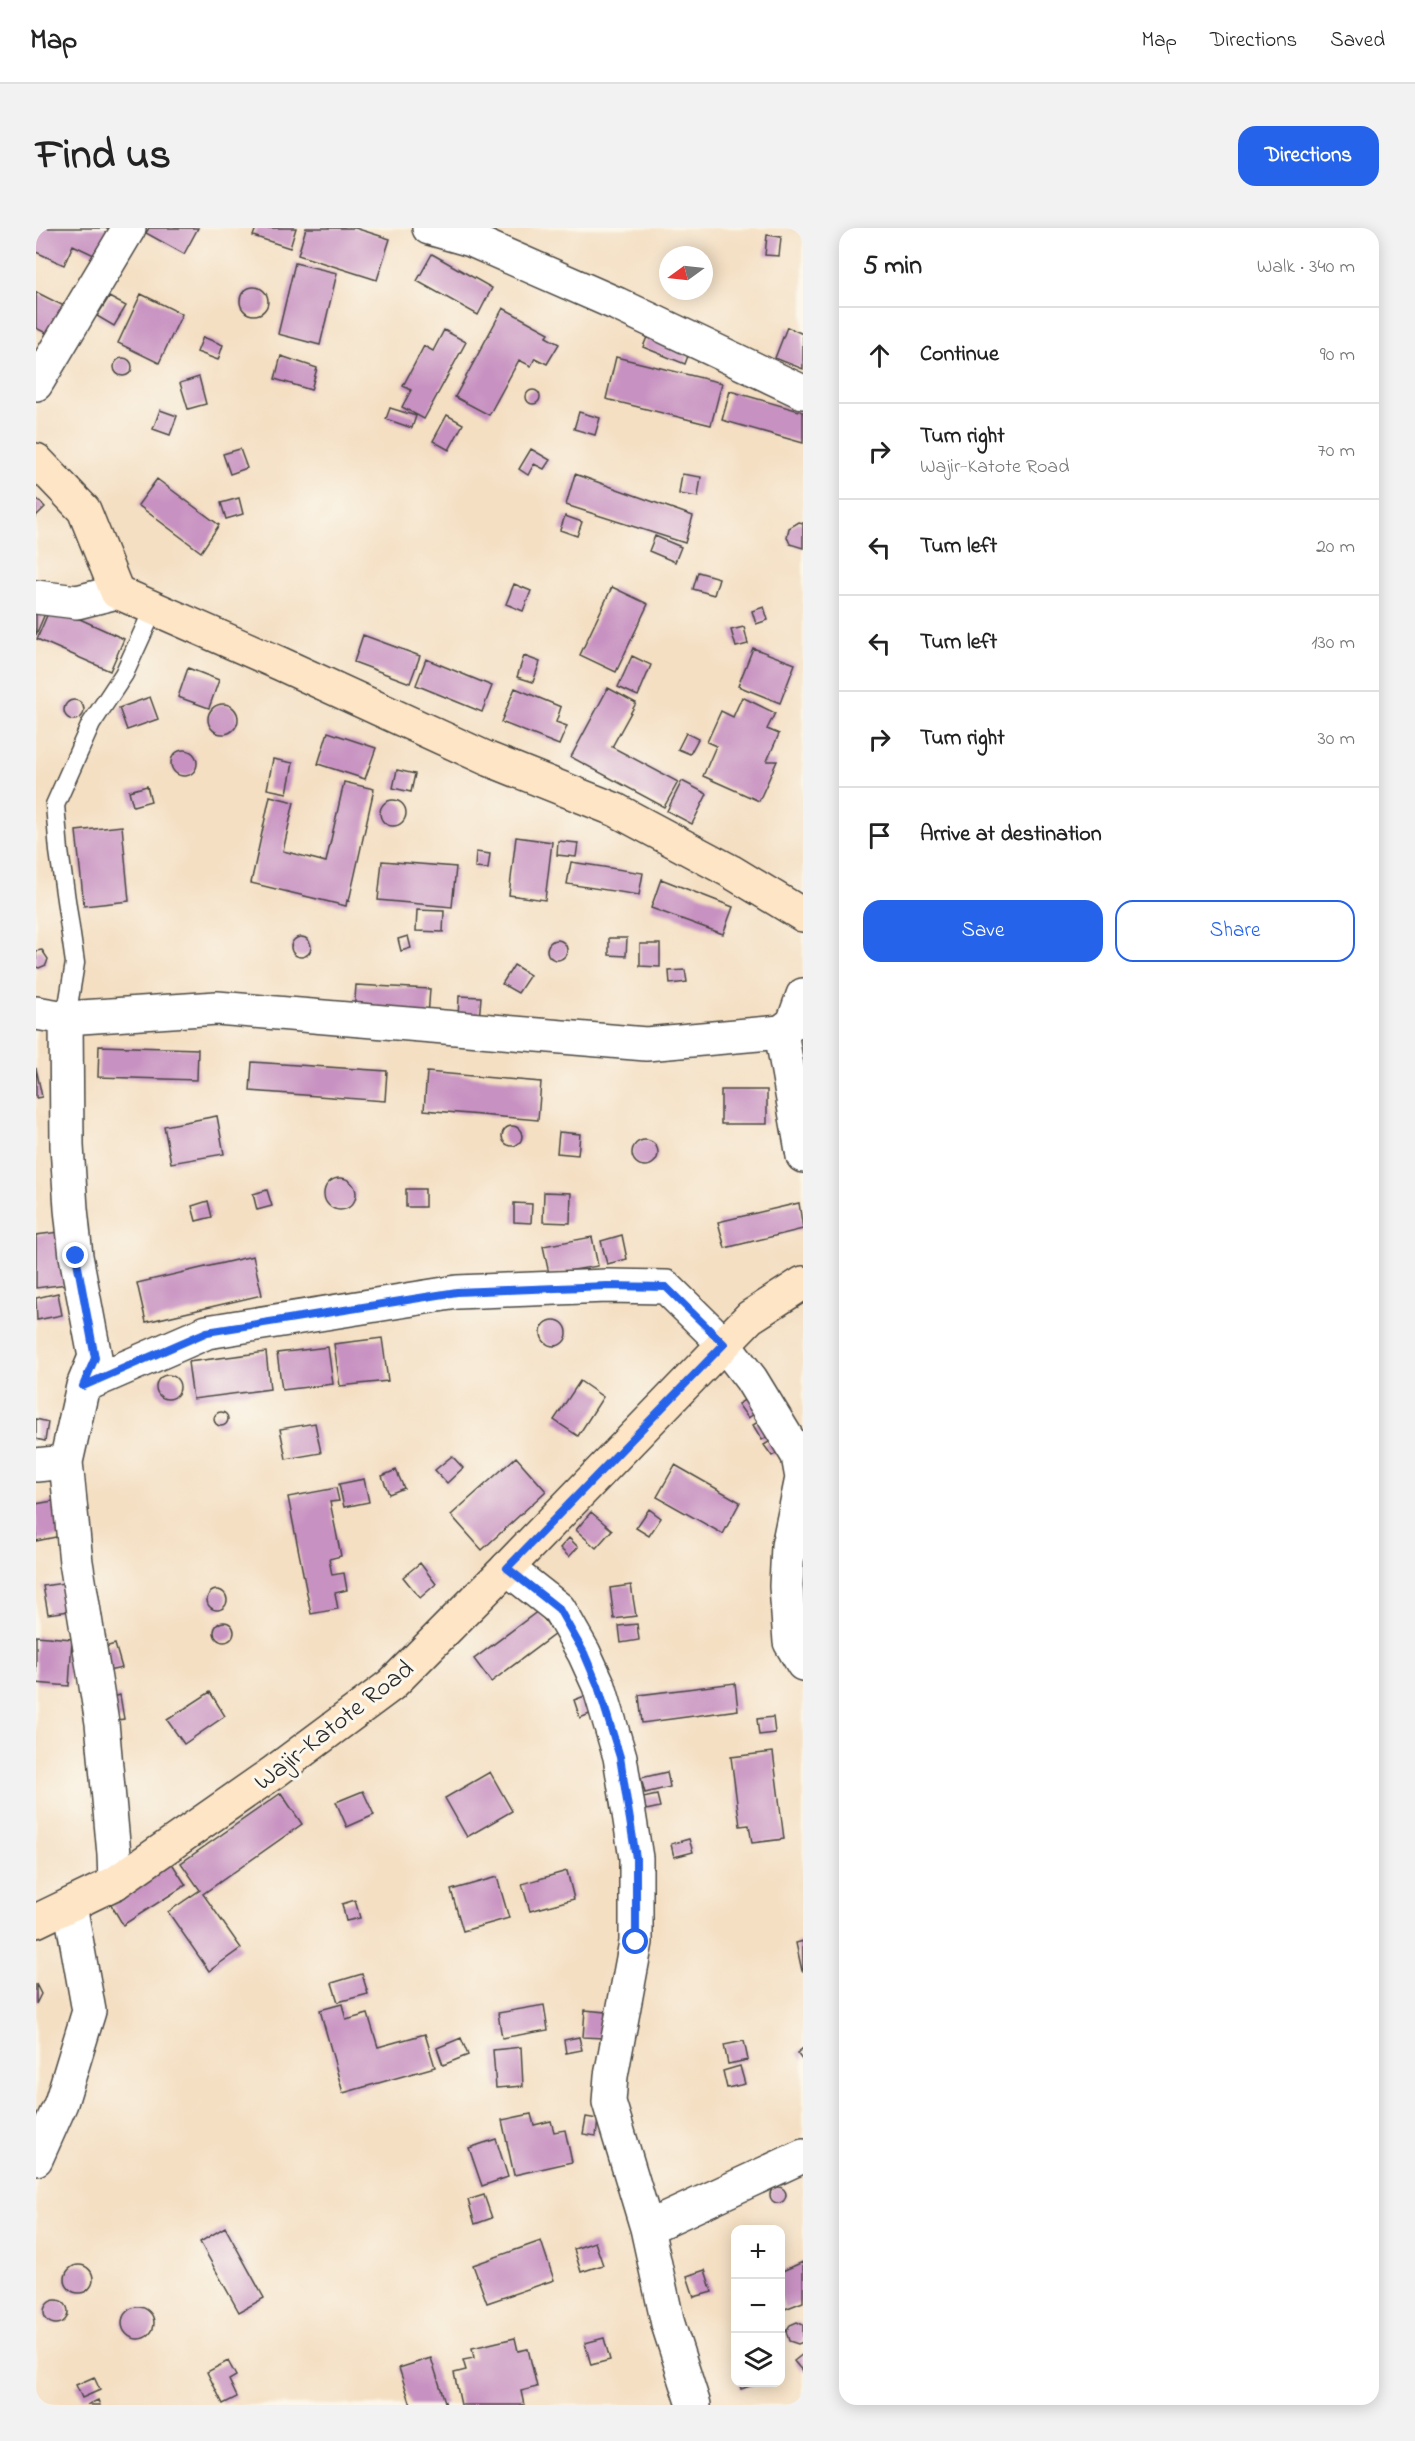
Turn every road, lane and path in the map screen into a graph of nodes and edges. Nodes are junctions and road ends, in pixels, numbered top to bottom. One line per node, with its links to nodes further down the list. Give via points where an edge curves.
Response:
1 (129, 228): 3 (street)
2 (445, 230): 4 (street, via 618,304)
3 (36, 384)
4 (803, 392)
5 (36, 460): 6 (street, via 84,510)
6 (117, 592): 7 (street, via 77,602); 8 (street)
7 (36, 597)
8 (154, 608): 9 (street, via 488,759 616,810); 11 (lane, via 124,674 91,724 55,805 75,963)
9 (803, 915)
10 (803, 996): 12 (street, via 793,1023)
11 (51, 1016): 12 (street, via 217,1008 646,1044); 16 (street, via 67,1146 70,1209 95,1358)
12 (781, 1032): 13 (street)
13 (803, 1156)
14 (803, 1284): 15 (street, Wajir-Katote Road, via 750,1317)
15 (724, 1344): 16 (street, via 666,1287 457,1292 207,1332); 18 (street, Wajir-Katote Road); 19 (street, via 751,1379 798,1456 802,1478 788,1546 786,1586 790,1642)
16 (83, 1386): 17 (street)
17 (51, 1464): 20 (street, via 76,1562 102,1723)
18 (507, 1568): 20 (street, Wajir-Katote Road, via 391,1685); 25 (street, via 559,1609 598,1686 620,1757 636,1858 636,1942 609,2102)
19 (803, 1664)
20 (115, 1883): 21 (street, Wajir-Katote Road)
21 (70, 1905): 22 (street, Wajir-Katote Road); 24 (street, via 89,2011 62,2103)
22 (36, 1921)
23 (803, 2156): 25 (street)
24 (36, 2159)
25 (647, 2228): 26 (street, via 668,2324)
26 (694, 2405)

